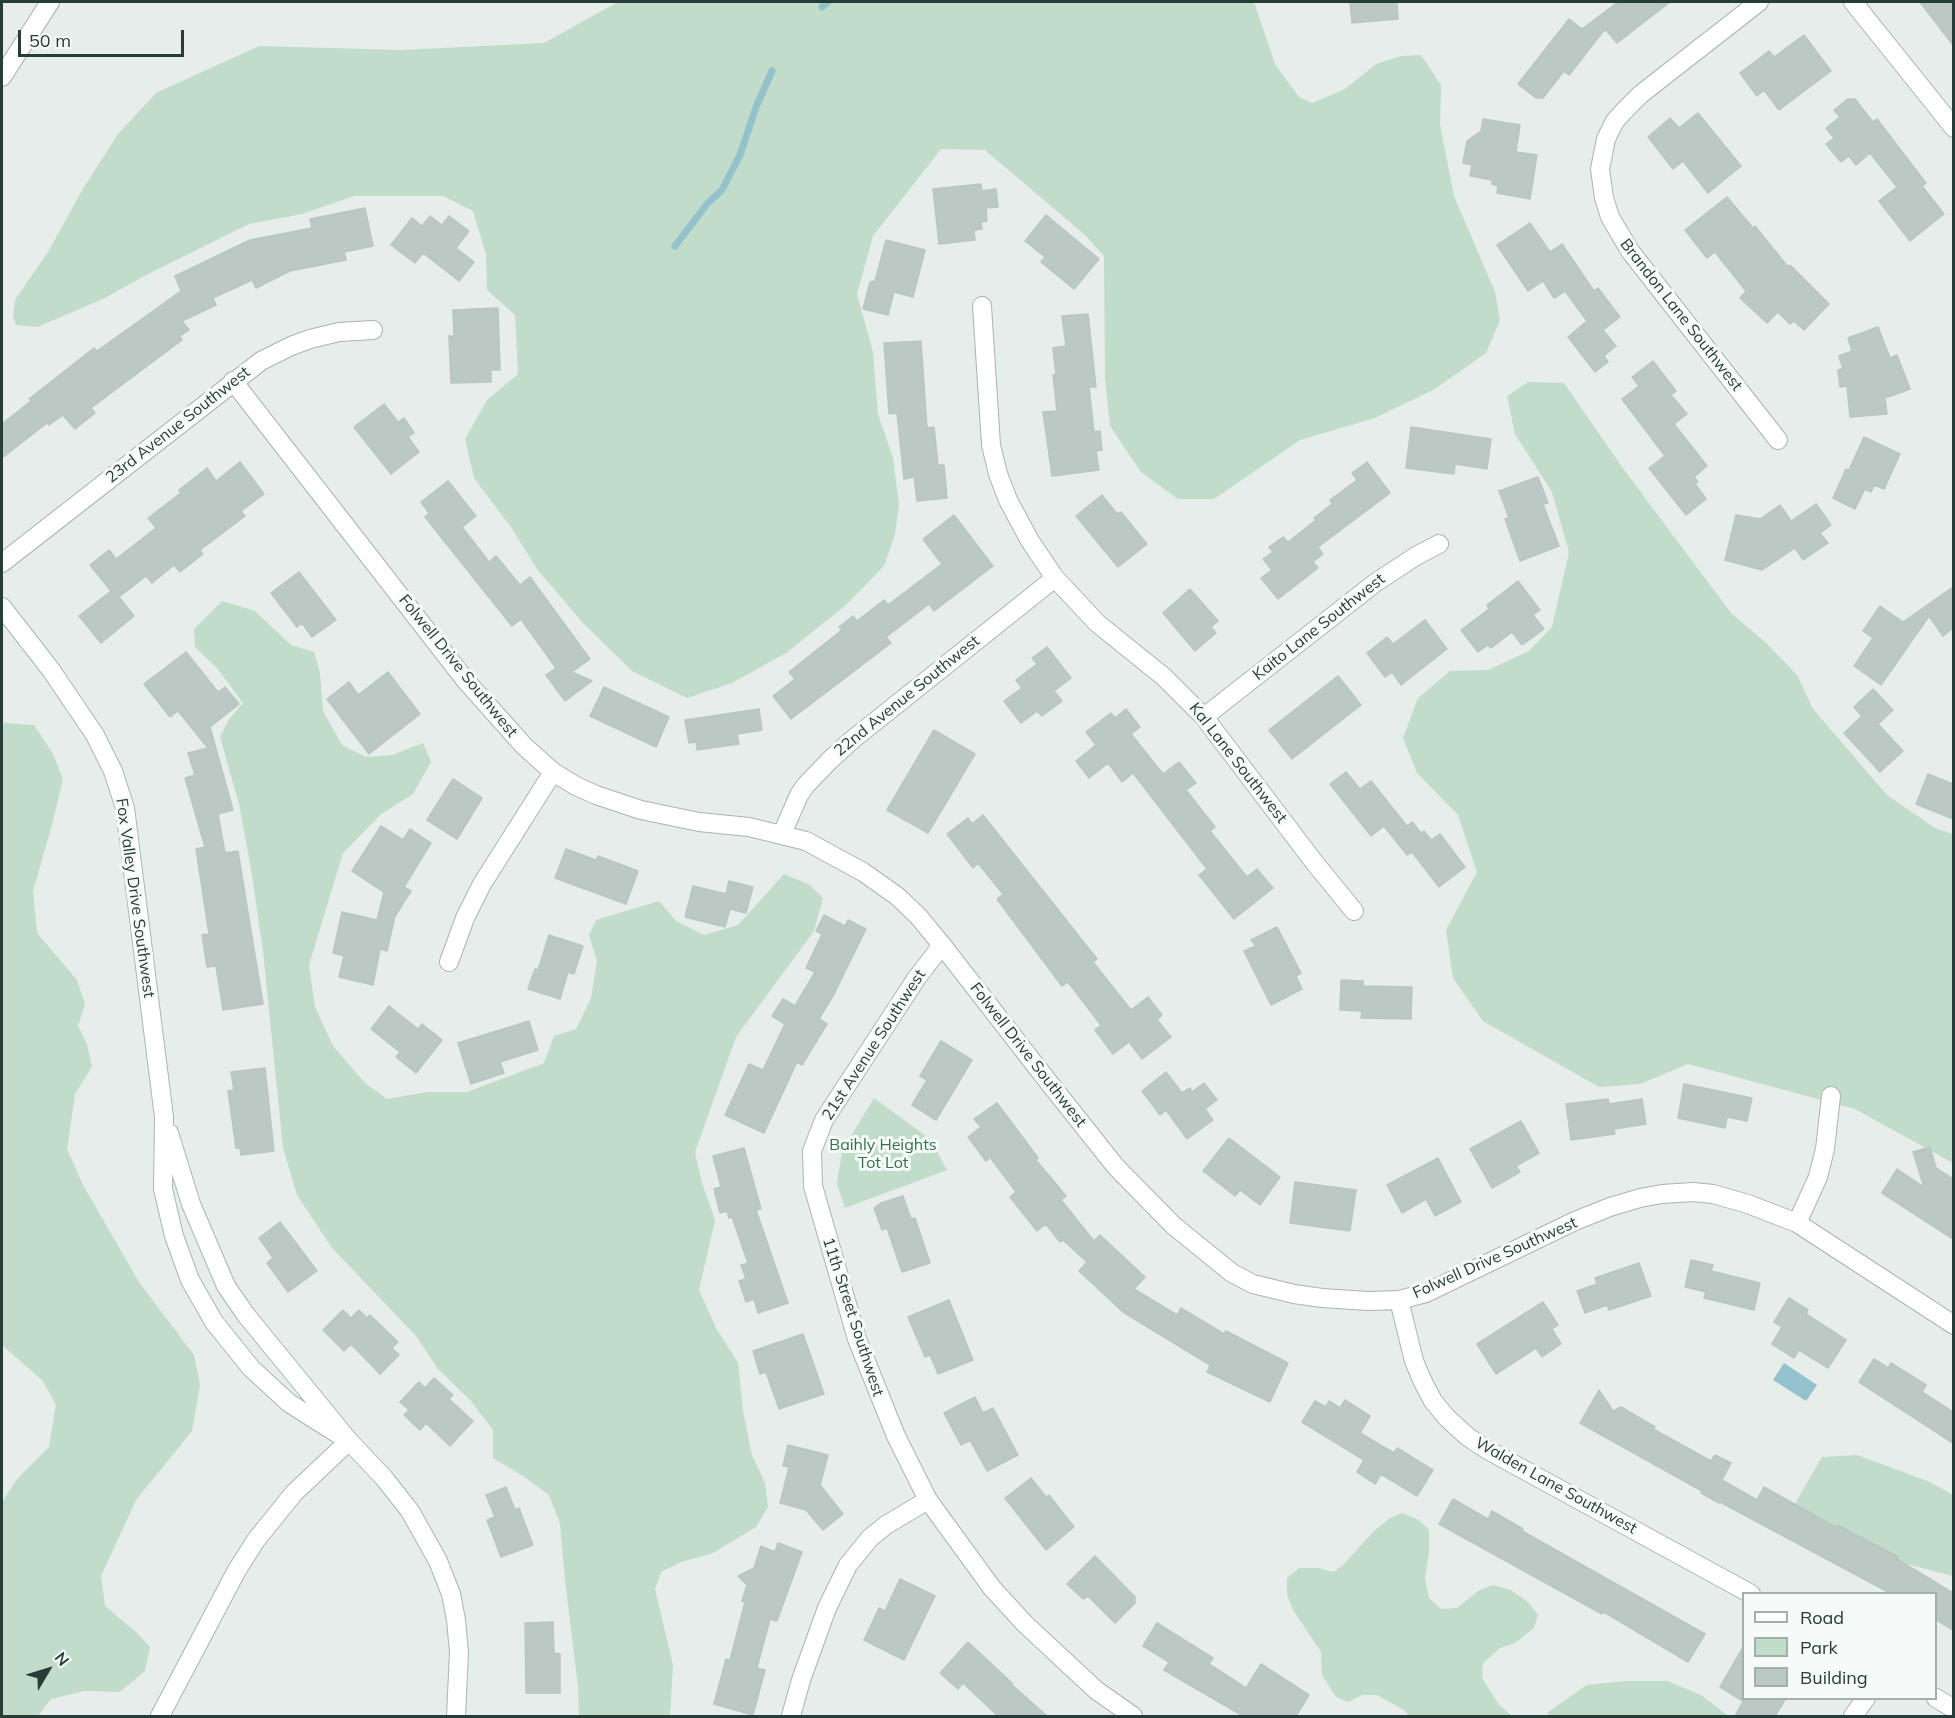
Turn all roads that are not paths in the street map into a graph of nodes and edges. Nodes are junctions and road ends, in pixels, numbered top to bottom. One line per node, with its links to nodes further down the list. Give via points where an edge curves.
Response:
1 (50, 2): 4 (street)
2 (1759, 2): 9 (street, Brandon Lane Southwest, via 1625,110 1605,139 1600,169 1610,217 1630,251)
3 (1854, 2): 5 (street)
4 (2, 76)
5 (1953, 128)
6 (982, 306): 12 (street, Kal Lane Southwest, via 991,445 998,474 1018,520)
7 (374, 330): 8 (street, 23rd Avenue Southwest, via 310,339 261,362)
8 (233, 381): 11 (street, 23rd Avenue Southwest); 15 (street, Folwell Drive Southwest, via 460,674 524,746)
9 (1778, 440)
10 (1439, 544): 14 (street, Kaito Lane Southwest, via 1375,583)
11 (2, 563)
12 (1055, 578): 14 (street, Kal Lane Southwest, via 1097,623 1171,683); 16 (street, 22nd Avenue Southwest, via 830,760 799,795)
13 (2, 607): 21 (street, Fox Valley Drive Southwest, via 95,735 125,808)
14 (1204, 717): 17 (street, Kal Lane Southwest)
15 (553, 772): 16 (street, Folwell Drive Southwest, via 596,795 641,810); 19 (street, via 482,884)
16 (783, 834): 18 (street, Folwell Drive Southwest, via 814,845 863,872 897,896)
17 (1354, 911)
18 (942, 945): 22 (street, 21st Avenue Southwest, via 851,1076 817,1134 811,1168); 24 (street, Folwell Drive Southwest, via 1116,1167 1196,1246 1254,1284 1322,1298)
19 (449, 962)
20 (1831, 1096): 23 (street, via 1826,1149)
21 (164, 1117): 26 (street, Fox Valley Drive Southwest, via 191,1204 226,1286); 26 (street, Fox Valley Drive Southwest, via 163,1189 190,1280 214,1322 250,1368 289,1403)
22 (822, 1220): 27 (street, 11th Street Southwest, via 876,1390)
23 (1797, 1223): 24 (street, Folwell Drive Southwest, via 1713,1194 1694,1192 1641,1198 1575,1221 1441,1286); 25 (street, Folwell Drive Southwest)
24 (1400, 1300): 28 (street, Walden Lane Southwest, via 1423,1382 1433,1401 1468,1437)
25 (1953, 1325)
26 (349, 1441): 32 (street, via 294,1493 256,1540); 33 (street, Fox Valley Drive Southwest, via 410,1511 451,1594 459,1652)
27 (928, 1500): 34 (street, via 886,1525 848,1565 827,1608); 35 (street, 11th Street Southwest, via 992,1588 1025,1624 1096,1690)
28 (1749, 1592)
29 (1937, 1699): 31 (street)
30 (1865, 1700): 36 (street)
31 (1953, 1709)
32 (160, 1716)
33 (456, 1716)
34 (791, 1716)
35 (1133, 1716)
36 (1853, 1716)

